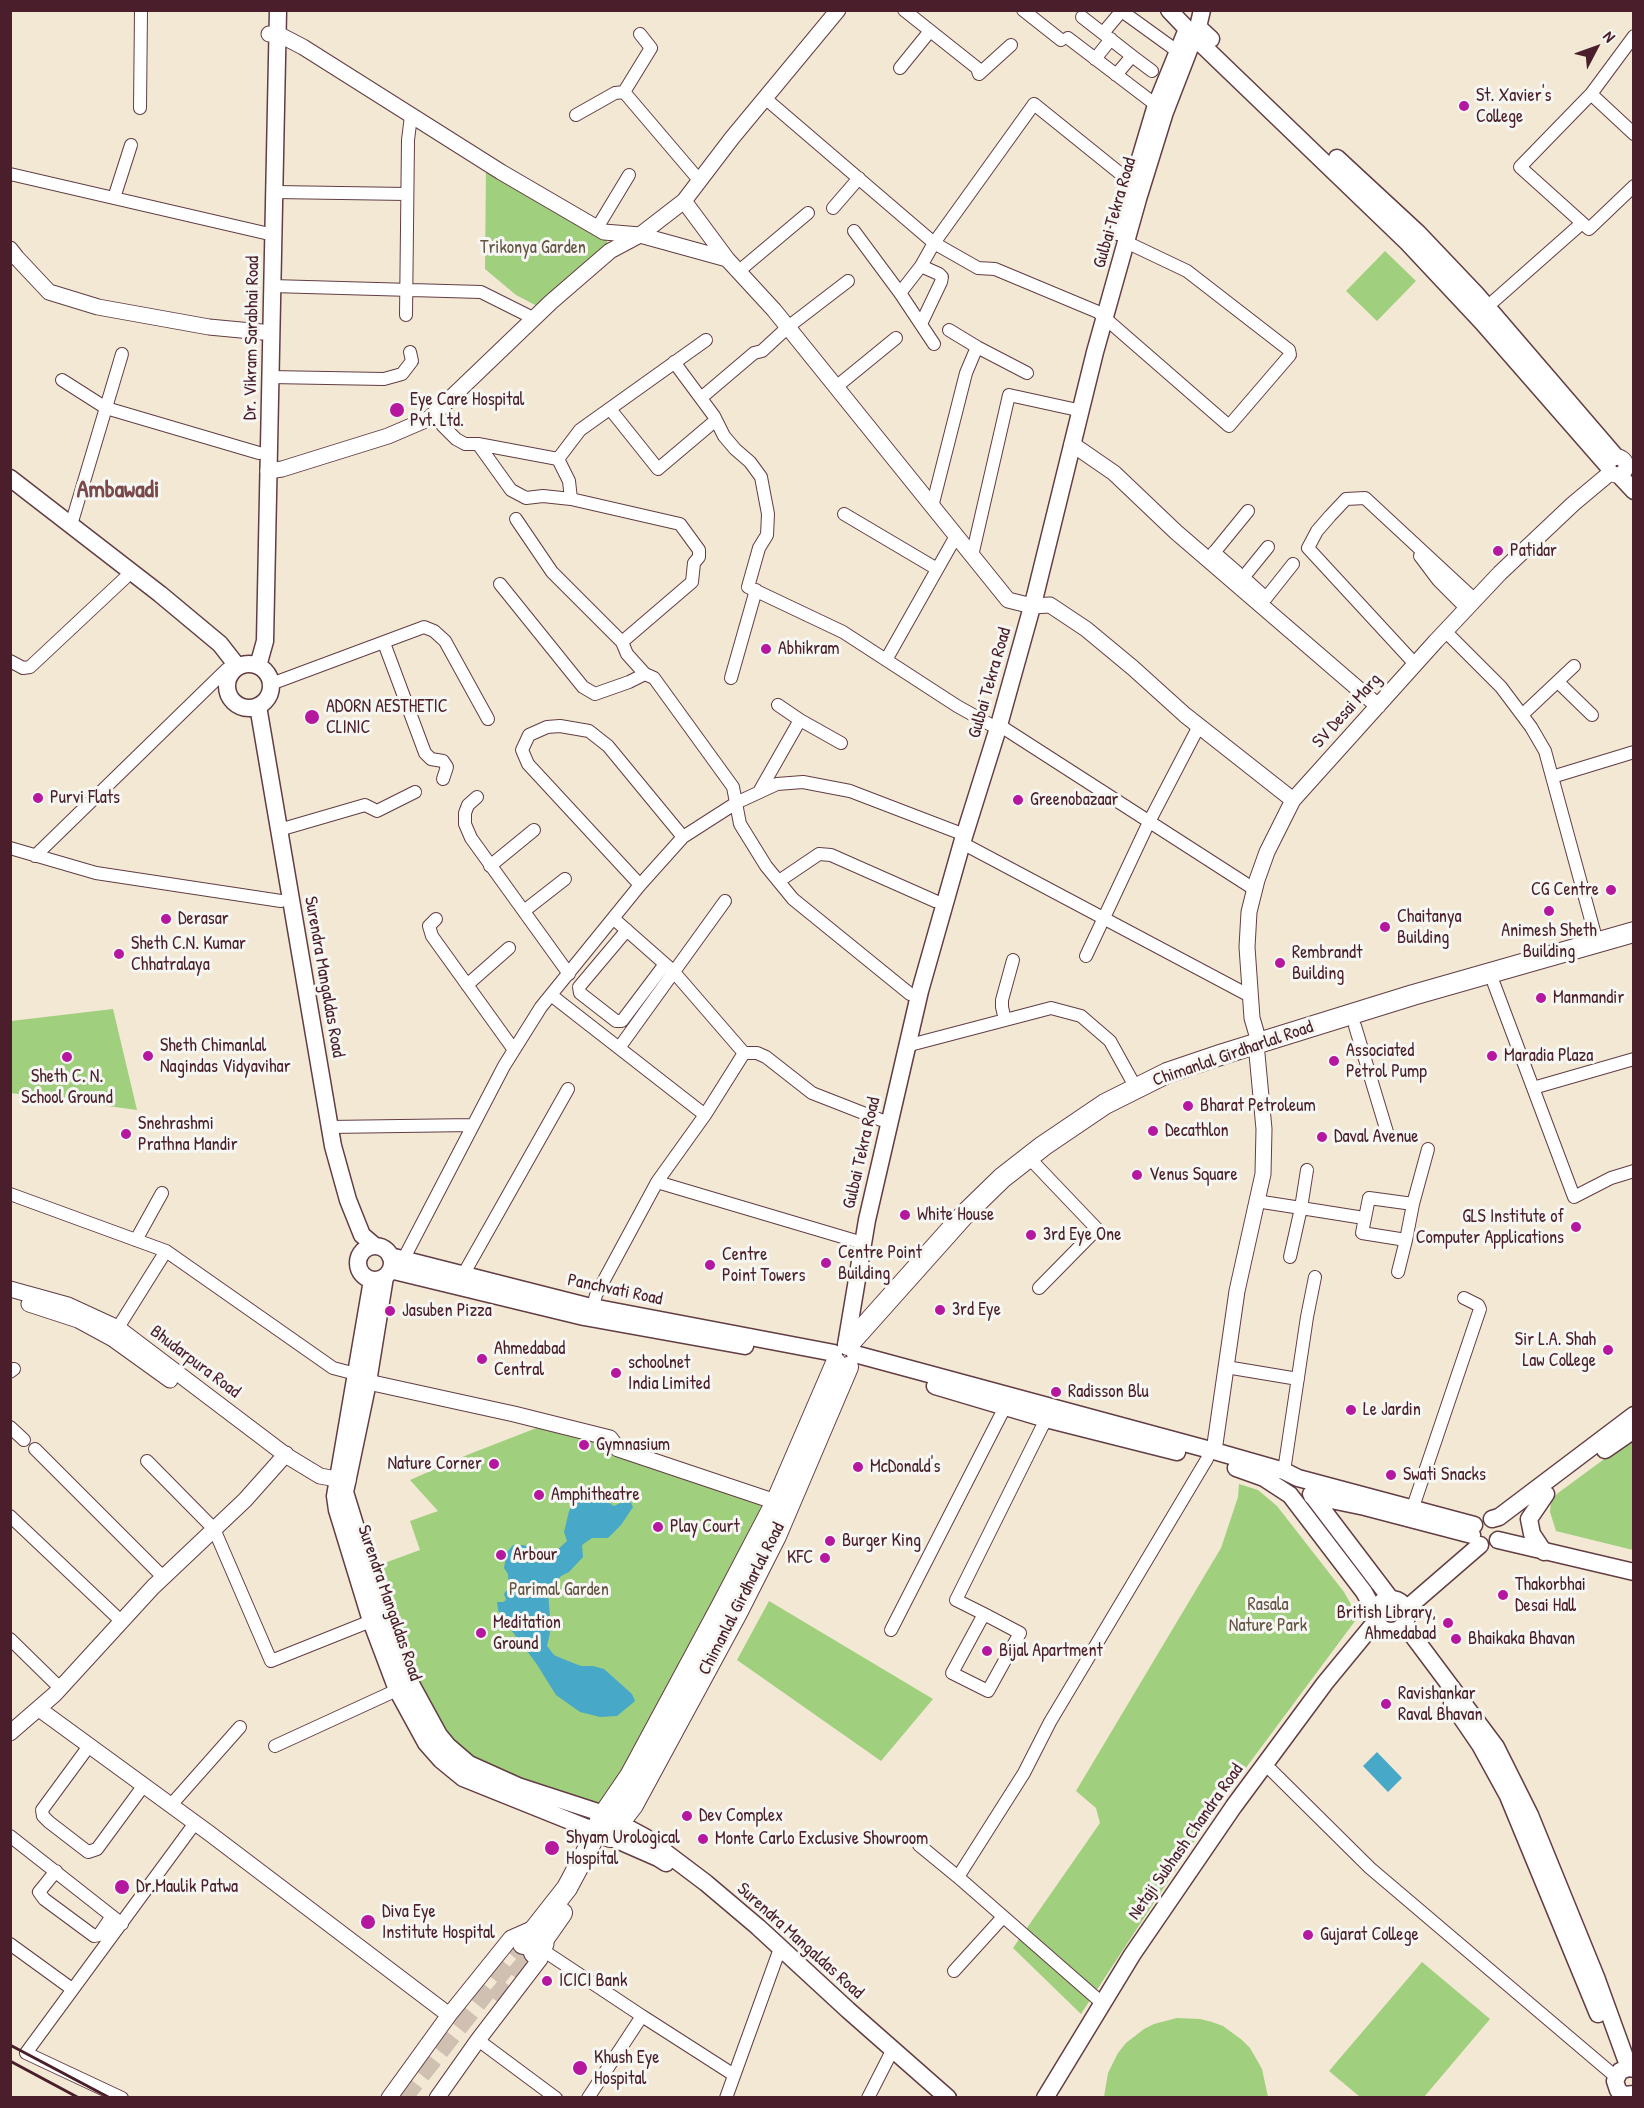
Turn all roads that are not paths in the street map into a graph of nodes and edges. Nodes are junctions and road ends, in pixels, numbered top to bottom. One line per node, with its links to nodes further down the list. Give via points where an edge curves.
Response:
1 (141, 10): 26 (street)
2 (269, 10): 11 (main road, Dr. Vikram Sarabhai Road)
3 (278, 10): 11 (main road, Dr. Vikram Sarabhai Road)
4 (838, 10): 24 (street)
5 (904, 10): 10 (street)
6 (1023, 10): 18 (street)
7 (1168, 10): 9 (main road)
8 (1082, 17): 13 (street)
9 (1192, 20): 16 (main road, Gulbai Tekra Road); 48 (main road, Gulbai Tekra Road); 58 (main road, via 1418,233); 87 (main road)
10 (930, 31): 15 (street, via 977,68 979,74); 19 (street)
11 (273, 34): 28 (street, via 303,47); 37 (main road, Dr. Vikram Sarabhai Road); 46 (main road, Dr. Vikram Sarabhai Road)
12 (640, 34): 22 (street, via 651,48)
13 (1107, 36): 16 (street, via 1123,12); 17 (street); 18 (street)
14 (1634, 36): 23 (street)
15 (1011, 45)
16 (1177, 51): 25 (main road, Gulbai Tekra Road)
17 (1132, 56): 20 (street); 21 (street)
18 (1095, 59): 21 (street)
19 (900, 68)
20 (1152, 70)
21 (1116, 75): 25 (street)
22 (624, 92): 27 (street); 34 (street)
23 (1591, 94): 29 (street); 43 (street, via 1520,167)
24 (766, 99): 33 (street); 34 (street)
25 (1156, 105): 35 (main road, Gulbai Tekra Road)
26 (140, 108)
27 (576, 115)
28 (411, 116): 38 (street); 44 (street)
29 (1634, 134)
30 (131, 145): 39 (street)
31 (10, 174): 39 (street)
32 (629, 175): 44 (street)
33 (859, 178): 41 (street); 49 (street)
34 (699, 180): 40 (street)
35 (1132, 183): 49 (street, via 1034,104); 60 (main road, Gulbai Tekra Road)
36 (1634, 186): 43 (street, via 1589,229)
37 (275, 192): 38 (street); 55 (main road, Dr. Vikram Sarabhai Road)
38 (407, 194): 56 (street)
39 (114, 198): 46 (street)
40 (684, 201): 47 (street); 51 (street)
41 (833, 208)
42 (808, 213): 53 (street)
43 (1582, 223): 58 (street)
44 (597, 228): 47 (street)
45 (854, 231): 57 (street)
46 (265, 233): 65 (main road, Dr. Vikram Sarabhai Road)
47 (640, 235): 51 (street); 61 (street, via 610,251)
48 (1126, 242): 60 (main road, Gulbai Tekra Road); 60 (street, via 1187,271 1289,350 1290,355 1229,426)
49 (934, 243): 52 (street); 60 (street, via 978,268 995,269)
50 (10, 249): 65 (street, via 49,292 98,307 209,327)
51 (727, 259): 53 (street)
52 (921, 266): 57 (street); 62 (street, via 942,277)
53 (739, 271): 63 (street)
54 (848, 281): 63 (street)
55 (272, 286): 56 (street); 74 (main road, Dr. Vikram Sarabhai Road)
56 (405, 290): 59 (street); 61 (street, via 481,292)
57 (900, 293): 62 (street)
58 (1487, 307): 87 (main road)
59 (406, 315)
60 (1102, 316): 80 (main road, Gulbai Tekra Road); 84 (main road, Gulbai Tekra Road)
61 (533, 318): 81 (street)
62 (921, 324): 68 (street)
63 (788, 327): 76 (street); 77 (street)
64 (949, 330): 69 (street)
65 (262, 332): 85 (main road, Dr. Vikram Sarabhai Road)
66 (896, 338): 76 (street)
67 (706, 340): 72 (street)
68 (934, 344)
69 (977, 347): 73 (street); 93 (street, via 966,373)
70 (410, 352): 74 (street, via 412,361 402,374 384,379)
71 (122, 354): 78 (street)
72 (674, 362): 77 (street); 79 (street)
73 (1027, 373)
74 (270, 377): 88 (main road, Dr. Vikram Sarabhai Road)
75 (62, 380): 78 (street)
76 (836, 387): 93 (street)
77 (701, 398): 82 (street)
78 (106, 408): 85 (street); 97 (street)
79 (610, 409): 82 (street, via 658,468); 86 (street, via 580,430)
80 (1073, 409): 100 (street, via 1009,395); 109 (main road, Gulbai Tekra Road)
81 (435, 413): 83 (street, via 456,439); 88 (street, via 388,436)
82 (716, 420): 107 (street, via 724,436 761,477 768,514 767,535 759,548 748,587)
83 (478, 444): 86 (street); 92 (street, via 511,490 526,498)
84 (1072, 444): 101 (street, via 1114,473); 109 (main road, Gulbai Tekra Road)
85 (259, 453): 118 (main road, Dr. Vikram Sarabhai Road, via 256,641)
86 (558, 459): 92 (street, via 569,481)
87 (1621, 466): 91 (main road); 110 (street, SV Desai Marg, via 1573,504)
88 (268, 471): 118 (main road, Dr. Vikram Sarabhai Road, via 265,641)
89 (10, 478): 97 (main road)
90 (10, 490): 104 (main road)
91 (1634, 491)
92 (571, 499): 112 (street, via 680,524 699,550 692,582)
93 (932, 507): 98 (street)
94 (1248, 511): 101 (street)
95 (844, 514): 103 (street)
96 (516, 519): 112 (street, via 552,572)
97 (71, 525): 118 (main road, via 220,644)
98 (956, 536): 100 (street); 103 (street)
99 (1268, 547): 105 (street)
100 (972, 556): 109 (street, via 1008,600)
101 (1211, 556): 105 (street)
102 (1293, 564): 108 (street)
103 (937, 569): 114 (street)
104 (125, 578): 115 (street, via 30,667); 118 (main road)
105 (1239, 578): 108 (street)
106 (500, 584): 119 (street, via 583,687 595,694)
107 (756, 590): 114 (street, via 843,632); 120 (street)
108 (1264, 601): 125 (street)
109 (1027, 604): 130 (main road, Gulbai Tekra Road); 131 (street, via 1050,605 1086,629)
110 (1471, 604): 111 (street, SV Desai Marg); 116 (street, via 1438,580 1413,542 1365,498 1346,499 1317,531 1308,548)
111 (1445, 631): 116 (street, SV Desai Marg); 126 (street, via 1501,687)
112 (622, 642): 119 (street)
113 (384, 643): 122 (street); 128 (street, via 424,627 434,631 445,641); 135 (street, via 425,753 447,767)
114 (886, 660): 130 (street, via 957,706)
115 (10, 662)
116 (1415, 664): 125 (street, SV Desai Marg)
117 (1574, 666): 121 (street)
118 (240, 668): 122 (main road, via 266,673); 124 (main road, via 228,682 231,696 242,706); 147 (street)
119 (645, 674): 140 (street, via 654,678 733,787)
120 (730, 678)
121 (1558, 682): 126 (street); 127 (street)
122 (271, 684): 124 (main road, via 268,697)
123 (778, 705): 129 (street)
124 (254, 706): 142 (main road, Surendra Mangaldas Road); 153 (main road, Surendra Mangaldas Road)
125 (1378, 706): 139 (street, SV Desai Marg)
126 (1522, 715): 134 (street, via 1545,751)
127 (1592, 716)
128 (488, 719)
129 (800, 720): 132 (street); 137 (street)
130 (995, 725): 141 (street); 145 (main road, Gulbai Tekra Road)
131 (1199, 726): 139 (street); 141 (street)
132 (841, 743)
133 (1634, 752): 134 (street)
134 (1552, 777): 162 (street)
135 (443, 779)
136 (414, 792): 142 (street, via 376,811 365,805)
137 (759, 792): 140 (street); 145 (street, via 777,784 803,782 850,791)
138 (477, 797): 148 (street, via 468,805 465,824)
139 (1293, 800): 152 (street, SV Desai Marg)
140 (736, 802): 144 (street); 150 (street, via 740,824)
141 (1149, 822): 152 (street); 158 (street)
142 (279, 830): 188 (main road, Surendra Mangaldas Road)
143 (534, 830): 148 (street)
144 (683, 837): 151 (street); 151 (street, via 608,746 589,730 547,727 529,735 522,750 528,764)
145 (960, 837): 155 (main road, Gulbai Tekra Road); 158 (street); 176 (main road, Gulbai Tekra Road)
146 (10, 848): 147 (street)
147 (35, 856): 153 (street, via 96,873)
148 (490, 866): 156 (street)
149 (565, 879): 156 (street)
150 (778, 881): 155 (street, via 809,858 825,854); 171 (street, via 794,899)
151 (640, 885): 159 (street)
152 (1254, 889): 173 (street, SV Desai Marg, via 1247,947)
153 (281, 901): 204 (main road, Surendra Mangaldas Road, via 324,1148 354,1238)
154 (725, 901): 167 (street)
155 (935, 901): 171 (main road, Gulbai Tekra Road)
156 (524, 911): 168 (street)
157 (436, 918): 170 (street, via 429,926 432,936)
158 (1105, 918): 165 (street); 173 (street)
159 (614, 919): 160 (street); 168 (street)
160 (627, 930): 167 (street); 167 (street, via 579,987 580,993 616,1021 622,1021)
161 (1634, 932): 162 (main road, Chimanlal Girdharlal Road)
162 (1597, 942): 178 (main road, Chimanlal Girdharlal Road)
163 (1634, 943): 169 (main road, Chimanlal Girdharlal Road)
164 (509, 948): 170 (street)
165 (1086, 956)
166 (1013, 960): 174 (street, via 1002,1000)
167 (669, 968): 177 (street); 180 (street)
168 (569, 974): 172 (street)
169 (1494, 984): 175 (main road, Chimanlal Girdharlal Road); 183 (street)
170 (467, 985): 179 (street)
171 (910, 994): 186 (main road, Gulbai Tekra Road)
172 (551, 995): 177 (street); 179 (street)
173 (1250, 996): 178 (street, SV Desai Marg)
174 (1005, 1020): 176 (street); 182 (street, via 1051,1008 1081,1016 1110,1041)
175 (1355, 1026): 178 (main road, Chimanlal Girdharlal Road); 189 (street)
176 (906, 1046): 217 (main road, Gulbai Tekra Road, via 867,1220)
177 (619, 1048): 185 (street)
178 (1258, 1048): 182 (main road, Chimanlal Girdharlal Road, via 1167,1073); 191 (main road, Chimanlal Girdharlal Road, via 1136,1101 1081,1131); 197 (street, SV Desai Marg, via 1264,1129 1263,1174)
179 (514, 1050): 187 (street)
180 (744, 1053): 185 (street); 186 (street, via 766,1058 812,1093)
181 (1634, 1059): 183 (street)
182 (1136, 1088): 217 (main road, Chimanlal Girdharlal Road, via 1077,1122 1002,1178 964,1215)
183 (1533, 1088): 193 (street, via 1574,1197)
184 (568, 1089): 209 (street)
185 (705, 1115): 194 (street)
186 (881, 1120): 203 (main road, Gulbai Tekra Road)
187 (473, 1125): 188 (street); 207 (street)
188 (329, 1127): 204 (main road, Surendra Mangaldas Road, via 348,1200)
189 (1387, 1132)
190 (1428, 1149): 198 (street)
191 (1035, 1164): 212 (street, via 1097,1229); 217 (main road, Chimanlal Girdharlal Road, via 970,1222 871,1336)
192 (1307, 1170): 199 (street)
193 (1634, 1171)
194 (657, 1182): 203 (street); 215 (street)
195 (162, 1193): 201 (street)
196 (10, 1194): 201 (street)
197 (1257, 1201): 199 (street); 218 (street, SV Desai Marg, via 1237,1291)
198 (1413, 1204): 200 (street, via 1369,1198); 202 (street)
199 (1301, 1208): 200 (street); 206 (street)
200 (1364, 1218): 202 (street, via 1362,1233)
201 (136, 1240): 205 (street)
202 (1406, 1240): 208 (street)
203 (856, 1241): 217 (main road, Gulbai Tekra Road, via 848,1289)
204 (369, 1249): 207 (main road, via 384,1249); 207 (main road, via 358,1263 362,1275)
205 (166, 1251): 216 (street); 219 (street, via 333,1368)
206 (1290, 1257)
207 (388, 1269): 209 (main road, Panchvati Road); 217 (main road, Panchvati Road, via 584,1317); 219 (main road, Surendra Mangaldas Road)
208 (1398, 1272)
209 (462, 1275): 215 (main road, Panchvati Road)
210 (1315, 1277): 220 (street)
211 (10, 1288): 216 (street, Bhudarpura Road, via 68,1305)
212 (1039, 1288)
213 (10, 1298): 216 (street, Bhudarpura Road)
214 (1464, 1298): 234 (street, via 1480,1309)
215 (593, 1307): 217 (main road, Panchvati Road)
216 (115, 1333): 227 (street, Bhudarpura Road)
217 (845, 1354): 221 (main road); 226 (main road); 233 (main road, Chimanlal Girdharlal Road); 259 (main road, Chimanlal Girdharlal Road, via 776,1536 742,1604 633,1805)
218 (1226, 1367): 220 (street); 226 (street, SV Desai Marg)
219 (362, 1378): 230 (main road, Surendra Mangaldas Road); 233 (street, via 610,1438 618,1449)
220 (1298, 1379): 229 (street)
221 (1005, 1407): 223 (main road); 246 (street)
222 (1634, 1415): 237 (main road, via 1499,1517)
223 (1046, 1419): 226 (main road); 242 (street, via 956,1600)
224 (1634, 1430): 231 (main road)
225 (35, 1449): 241 (street)
226 (1210, 1455): 229 (main road); 243 (main road, via 1264,1478 1290,1495 1364,1592); 263 (street, via 1050,1722 1024,1773)
227 (283, 1458): 230 (street, Bhudarpura Road, via 317,1485); 236 (street)
228 (147, 1461): 236 (street)
229 (1291, 1474): 232 (main road); 234 (main road)
230 (341, 1486): 245 (main road, Surendra Mangaldas Road, via 337,1510); 259 (main road, Surendra Mangaldas Road, via 410,1682 443,1741 469,1764)
231 (1546, 1494): 237 (main road); 239 (main road, via 1529,1519 1532,1534)
232 (1312, 1496): 238 (main road); 243 (main road)
233 (776, 1502): 259 (main road, Chimanlal Girdharlal Road)
234 (1413, 1507): 238 (main road)
235 (10, 1516): 244 (street)
236 (214, 1529): 241 (street); 245 (street, via 271,1661)
237 (1497, 1530): 238 (main road, via 1492,1545); 238 (main road, via 1484,1518); 239 (main road)
238 (1475, 1536): 243 (main road, Netaji Subhash Chandra Road)
239 (1544, 1552): 240 (main road)
240 (1634, 1572)
241 (163, 1577): 244 (street)
242 (984, 1614): 242 (street, via 1020,1633 988,1691 952,1673)
243 (1391, 1616): 255 (main road, Netaji Subhash Chandra Road); 271 (main road, Netaji Subhash Chandra Road, via 1325,1683 1263,1764); 276 (main road, via 1496,1747 1535,1826 1596,1977)
244 (121, 1621): 248 (street)
245 (371, 1621): 249 (main road, Surendra Mangaldas Road)
246 (891, 1630)
247 (10, 1639): 248 (street)
248 (60, 1688): 250 (street)
249 (397, 1690): 254 (street); 259 (main road, Surendra Mangaldas Road, via 426,1743 463,1778)
250 (39, 1710): 252 (street); 253 (street)
251 (240, 1727): 257 (street)
252 (10, 1733)
253 (89, 1746): 256 (street); 256 (street, via 42,1810 49,1822 88,1852 97,1849)
254 (276, 1746)
255 (1271, 1770): 276 (street, via 1370,1868 1552,2022); 289 (main road, Netaji Subhash Chandra Road, via 1141,1960)
256 (144, 1785): 257 (street)
257 (171, 1805): 258 (street)
258 (195, 1823): 265 (street); 272 (street)
259 (607, 1826): 266 (main road, Chimanlal Girdharlal Road, via 591,1843); 268 (main road, Surendra Mangaldas Road, via 696,1884); 275 (main road, Surendra Mangaldas Road, via 645,1837 706,1883)
260 (10, 1836): 262 (street)
261 (919, 1845): 263 (street)
262 (56, 1871): 265 (street); 265 (street, via 39,1892 44,1899 94,1936)
263 (958, 1877): 264 (street)
264 (1003, 1917): 269 (street); 271 (street)
265 (117, 1920): 270 (street)
266 (537, 1942): 272 (street, via 511,1938); 273 (street); 274 (street)
267 (10, 1944): 270 (street)
268 (778, 1954): 275 (main road, Surendra Mangaldas Road); 277 (street)
269 (954, 1971)
270 (72, 1989): 279 (street, via 26,2053)
271 (1102, 2003): 288 (main road, Netaji Subhash Chandra Road)
272 (449, 2015): 280 (street)
273 (642, 2016): 277 (street); 283 (street)
274 (478, 2040): 281 (street); 282 (street)
275 (891, 2054): 285 (street); 286 (main road, Surendra Mangaldas Road); 287 (main road, Surendra Mangaldas Road)
276 (1625, 2071): 278 (main road, via 1618,2090 1625,2095)
277 (734, 2075): 284 (street)
278 (1634, 2094)
279 (122, 2097)
280 (389, 2097)
281 (437, 2097)
282 (556, 2097)
283 (588, 2097)
284 (726, 2097)
285 (867, 2097)
286 (932, 2097)
287 (948, 2097)
288 (1045, 2097)
289 (1057, 2097)

